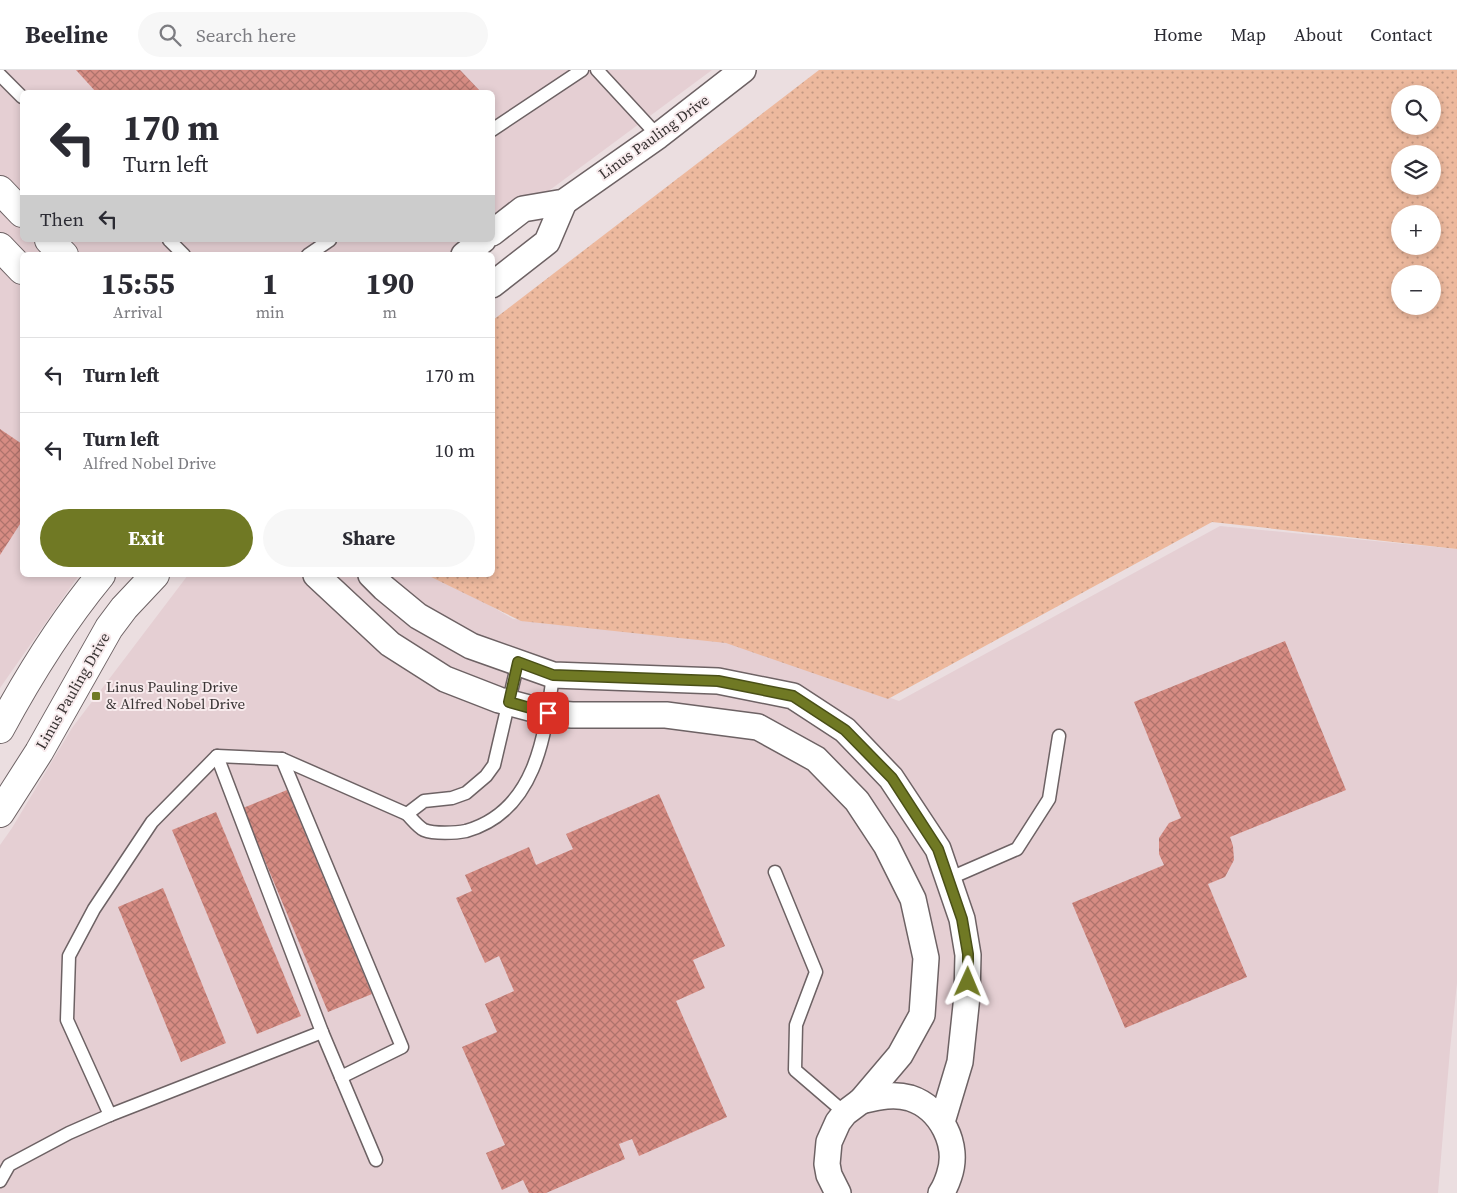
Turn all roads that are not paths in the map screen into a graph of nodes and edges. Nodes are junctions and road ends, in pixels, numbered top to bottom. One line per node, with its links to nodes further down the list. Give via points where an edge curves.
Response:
1 (582, 70): 6 (lane)
2 (597, 70): 7 (lane)
3 (743, 70): 7 (street, Linus Pauling Drive)
4 (0, 75): 5 (lane)
5 (20, 95)
6 (495, 128)
7 (658, 136): 9 (street, Linus Pauling Drive)
8 (0, 190): 10 (street)
9 (564, 202): 11 (street, Linus Pauling Drive, via 523,209); 22 (street, via 547,242)
10 (20, 211)
11 (495, 230)
12 (51, 242): 17 (street)
13 (171, 242): 18 (lane)
14 (327, 242): 19 (lane)
15 (480, 242): 20 (street)
16 (0, 246): 21 (street)
17 (61, 252)
18 (181, 252)
19 (312, 252)
20 (468, 252)
21 (20, 268)
22 (495, 283)
23 (99, 577): 31 (street, via 19,694)
24 (153, 577): 35 (street, Linus Pauling Drive, via 109,628 39,752)
25 (318, 577): 29 (street, via 390,644 445,679)
26 (373, 577): 27 (street, via 418,616 471,646)
27 (518, 662): 28 (street); 29 (lane)
28 (553, 675): 30 (lane); 38 (street, via 718,681 793,696 845,730 892,778 938,849)
29 (509, 702): 30 (street); 36 (lane, via 494,764 486,776 466,793 424,801)
30 (548, 713): 36 (lane, via 533,769 513,802 499,816 463,832 445,833 424,830); 41 (street, via 666,715 758,727 816,759 857,801 886,846 913,899 926,958 922,1015 900,1055)
31 (0, 729)
32 (1059, 736): 38 (lane, via 1049,799 1017,849)
33 (217, 756): 34 (lane); 39 (lane); 42 (lane, via 152,822 94,909 69,956 67,1020)
34 (282, 759): 36 (lane); 40 (lane, via 402,1047)
35 (0, 813)
36 (408, 814)
37 (775, 872): 41 (lane, via 816,972 796,1025 795,1070)
38 (948, 879): 43 (street, via 962,919 968,954 968,988 960,1062)
39 (322, 1032): 40 (lane); 42 (lane)
40 (341, 1077): 44 (lane)
41 (853, 1107): 43 (street, via 885,1095 910,1098 925,1105); 47 (street, via 838,1122 829,1142 827,1164)
42 (110, 1115): 45 (lane, via 9,1165)
43 (942, 1122): 46 (street, via 948,1133 952,1155)
44 (376, 1160)
45 (0, 1181)
46 (947, 1192)
47 (838, 1193)

